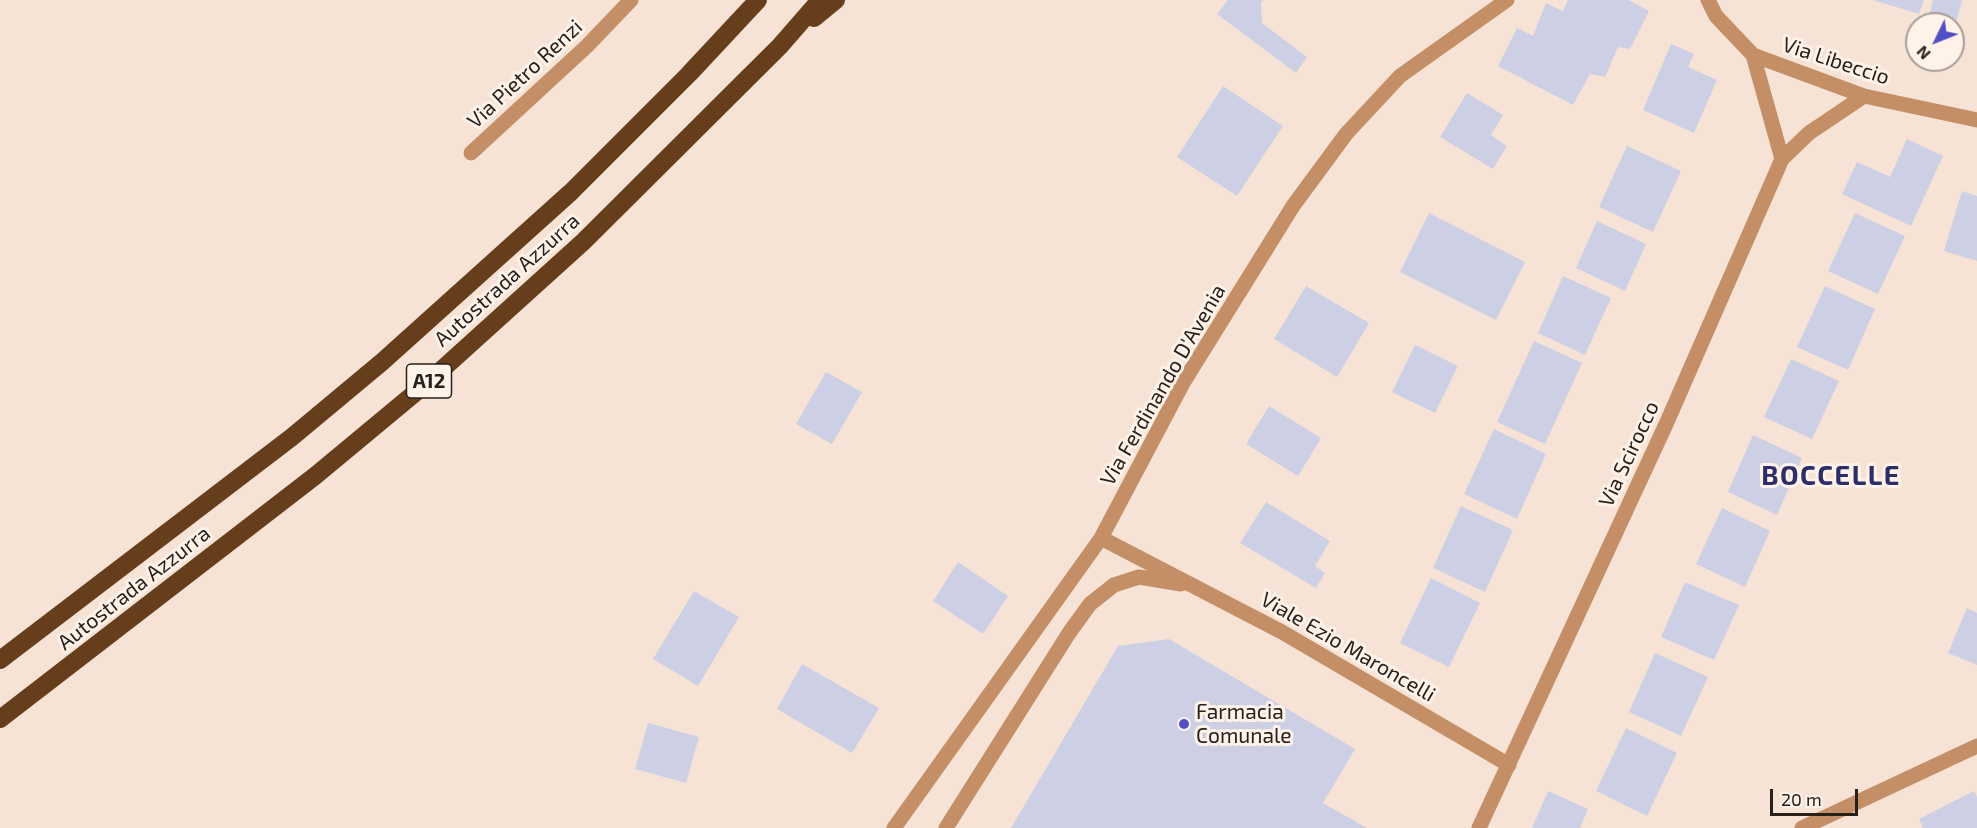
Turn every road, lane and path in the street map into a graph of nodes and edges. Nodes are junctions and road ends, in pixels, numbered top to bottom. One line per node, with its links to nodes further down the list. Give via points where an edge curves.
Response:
1 (631, 0): 11 (street, Via Pietro Renzi)
2 (758, 0): 15 (highway, Autostrada Azzurra / A12, via 571,192 382,362)
3 (820, 0): 7 (highway, Autostrada Azzurra / A12)
4 (836, 0): 7 (highway)
5 (1507, 0): 13 (street, Via Ferdinando D'Avenia, via 1400,76 1347,134 1293,206 1183,383)
6 (1708, 0): 8 (street, Via Libeccio, via 1716,16)
7 (780, 46): 16 (highway, Autostrada Azzurra / A12, via 583,242 428,383 315,476)
8 (1752, 55): 9 (street, Via Libeccio); 12 (street)
9 (1864, 96): 10 (street, Via Libeccio); 12 (street, Via Scirocco, via 1809,133)
10 (1977, 120)
11 (471, 153)
12 (1782, 159): 18 (street, Via Scirocco, via 1667,422)
13 (1101, 538): 14 (street, Viale Ezio Maroncelli); 19 (street, Via Ferdinando D'Avenia)
14 (1194, 586): 18 (street, Viale Ezio Maroncelli, via 1282,632); 20 (street, via 1139,578 1114,585 1090,604)
15 (0, 660)
16 (0, 719)
17 (1977, 746): 22 (street)
18 (1509, 765): 21 (street)
19 (894, 828)
20 (946, 828)
21 (1479, 828)
22 (1802, 828)

